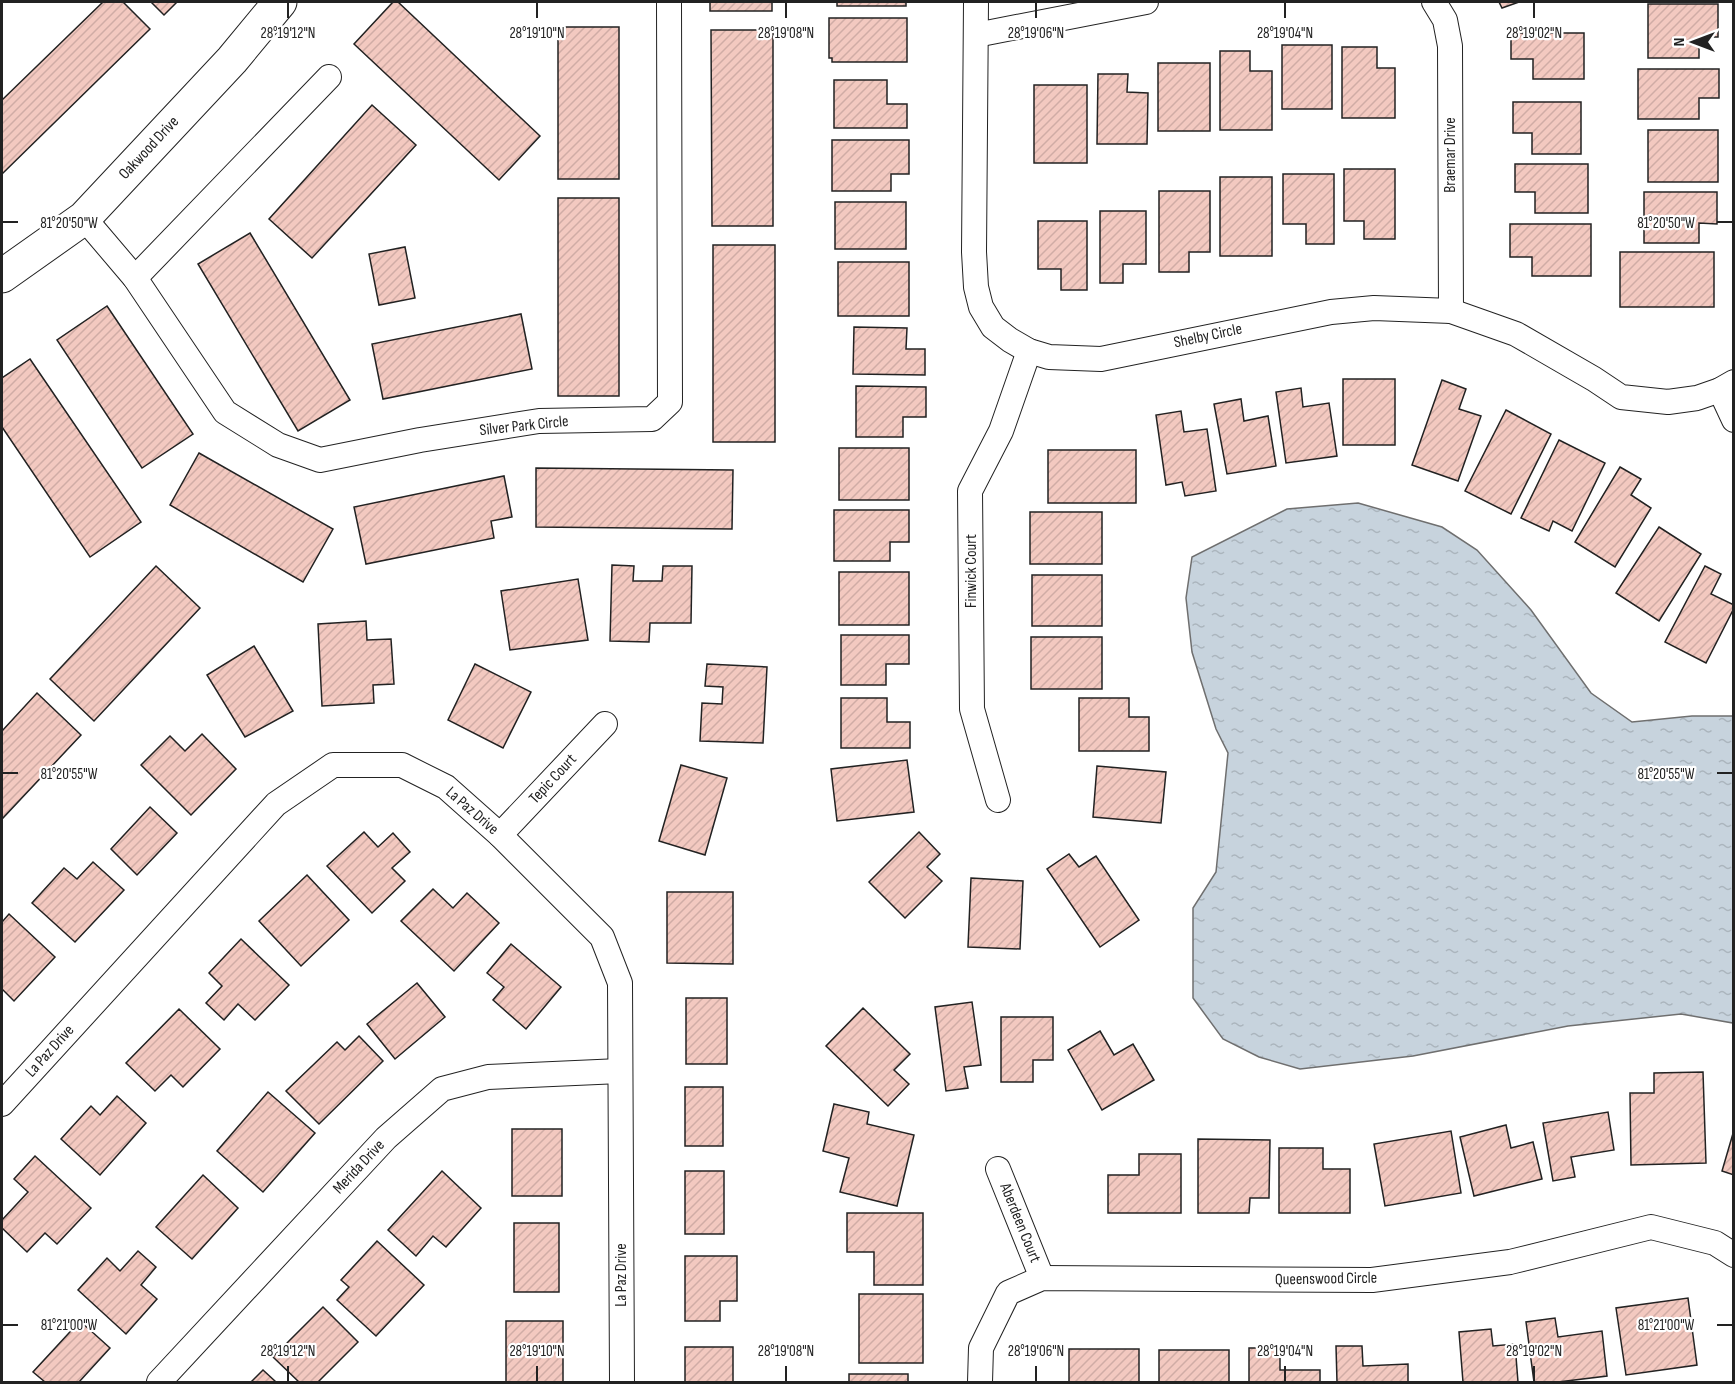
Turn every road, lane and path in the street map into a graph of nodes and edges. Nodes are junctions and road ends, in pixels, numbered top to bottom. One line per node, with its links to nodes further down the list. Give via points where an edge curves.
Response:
1 (279, 2): 8 (street, Oakwood Drive, via 232,60)
2 (669, 2): 10 (street, Silver Park Circle, via 670,402 652,419 539,421 320,460 278,445 225,412)
3 (976, 2): 6 (street, Shelby Circle)
4 (1146, 2): 6 (street)
5 (1434, 2): 11 (street, Braemar Drive, via 1445,20 1450,46)
6 (976, 35): 12 (street, Shelby Circle, via 976,287 981,307 993,327)
7 (328, 77): 10 (street)
8 (84, 218): 9 (street, Oakwood Drive); 10 (street, Silver Park Circle)
9 (2, 276)
10 (135, 278)
11 (1451, 311): 12 (street, Shelby Circle, via 1374,308 1331,312 1101,359 1049,357); 13 (street, Shelby Circle, via 1516,334 1621,397 1668,402 1697,398)
12 (1029, 351): 16 (street, Finwick Court, via 1001,431 970,491 972,709)
13 (1727, 386): 14 (street)
14 (1734, 420)
15 (605, 724): 17 (street, Tepic Court)
16 (998, 800)
17 (500, 835): 18 (street, La Paz Drive, via 602,937 620,983); 19 (street, La Paz Drive, via 446,787 402,765 333,765 276,804)
18 (620, 1071): 23 (street, Merida Drive, via 488,1077 441,1089 386,1138); 24 (street, La Paz Drive)
19 (2, 1104)
20 (998, 1169): 22 (street, Aberdeen Court)
21 (1734, 1255): 22 (street, Queenswood Circle, via 1715,1243 1651,1227 1510,1262 1372,1280)
22 (1042, 1278): 25 (street, Queenswood Circle, via 1008,1293 981,1348)
23 (159, 1383)
24 (622, 1383)
25 (980, 1383)

